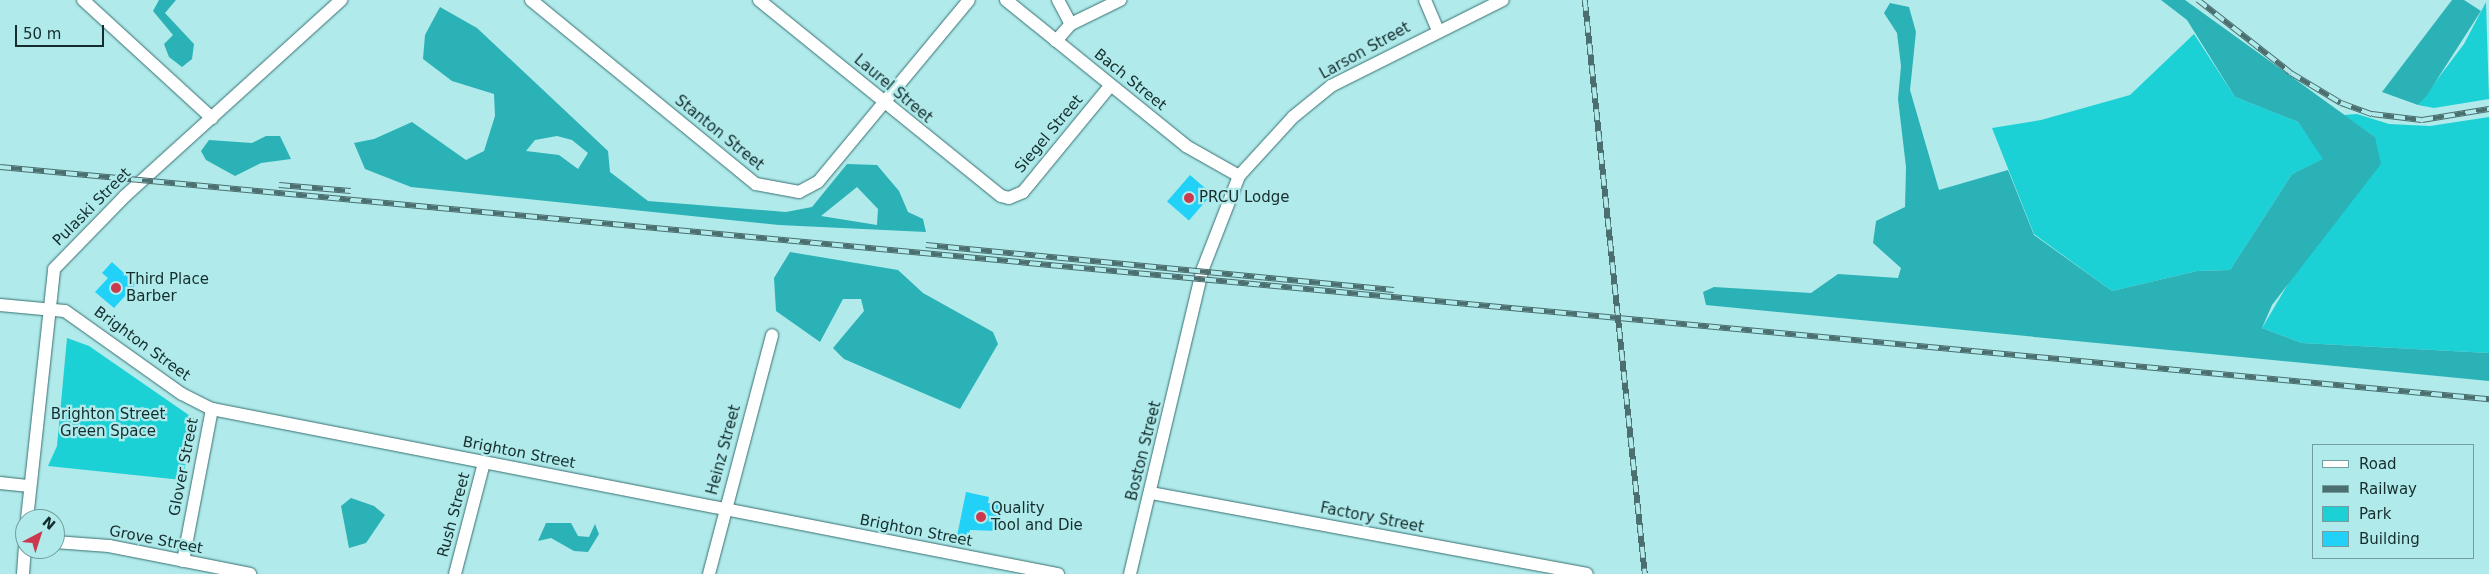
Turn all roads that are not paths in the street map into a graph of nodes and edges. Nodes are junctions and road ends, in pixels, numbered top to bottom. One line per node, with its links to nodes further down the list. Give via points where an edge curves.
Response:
1 (83, 0): 16 (street)
2 (341, 0): 16 (street, Pulaski Street)
3 (531, 0): 15 (street, Stanton Street, via 761,186 809,190)
4 (759, 0): 15 (street, Laurel Street)
5 (969, 0): 15 (street)
6 (1006, 0): 13 (street, Bach Street)
7 (1058, 0): 11 (street)
8 (1120, 0): 11 (street)
9 (1425, 0): 12 (street)
10 (1503, 0): 12 (street, Larson Street)
11 (1072, 24): 13 (street)
12 (1438, 30): 17 (street, Larson Street, via 1331,86 1292,117)
13 (1056, 41): 14 (street, Bach Street)
14 (1110, 86): 17 (street, Bach Street, via 1186,146); 18 (street, Siegel Street, via 1023,192)
15 (885, 103): 18 (street, Laurel Street, via 993,192)
16 (212, 118): 20 (street, Pulaski Street, via 124,196 54,269)
17 (1239, 176): 26 (street, Boston Street, via 1218,231 1206,287 1188,336)
18 (1009, 198)
19 (0, 305): 20 (street, Brighton Street)
20 (49, 310): 22 (street, Brighton Street, via 75,316 182,394); 25 (street, Pulaski Street)
21 (772, 335): 28 (street, Heinz Street)
22 (212, 409): 23 (street, Brighton Street); 31 (street, Glover Street)
23 (484, 463): 28 (street, Brighton Street); 34 (street, Rush Street)
24 (0, 483): 25 (street)
25 (30, 486): 27 (street, Pulaski Street)
26 (1151, 493): 37 (street, Boston Street); 38 (street, Factory Street)
27 (28, 509)
28 (724, 511): 35 (street, Heinz Street); 36 (street, Brighton Street)
29 (65, 543): 31 (street, Grove Street, via 109,546)
30 (24, 559): 32 (street)
31 (182, 561): 33 (street, Grove Street)
32 (23, 574)
33 (250, 574)
34 (455, 574)
35 (709, 574)
36 (1058, 574)
37 (1130, 574)
38 (1588, 574)

